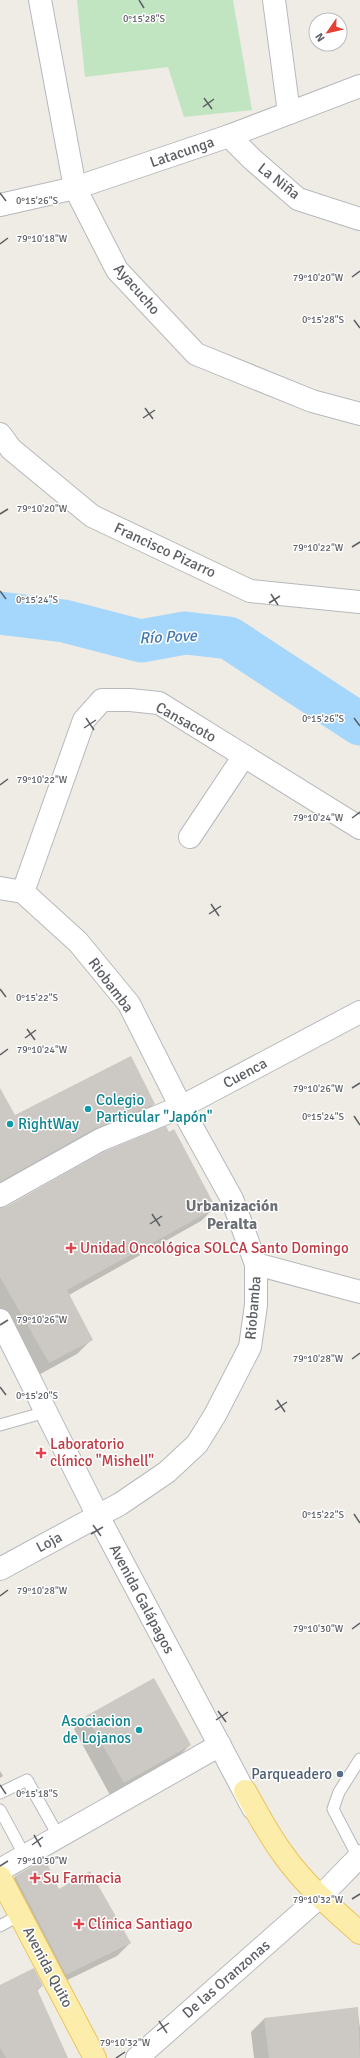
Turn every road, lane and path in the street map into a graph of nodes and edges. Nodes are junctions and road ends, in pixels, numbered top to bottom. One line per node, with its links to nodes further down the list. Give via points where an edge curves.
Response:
1 (40, 0): 6 (street, Ayacucho)
2 (274, 0): 4 (street)
3 (360, 86): 4 (street, Latacunga)
4 (289, 113): 5 (street, Latacunga)
5 (229, 136): 6 (street, Latacunga); 8 (street, La Niña, via 298,198)
6 (75, 188): 7 (street, Latacunga); 9 (street, Ayacucho, via 117,270 196,354 312,401)
7 (0, 205)
8 (360, 219)
9 (360, 414)
10 (0, 434): 11 (street, Francisco Pizarro, via 11,449 92,516 250,591)
11 (360, 602)
12 (244, 756): 13 (street, Cansacoto); 14 (street); 16 (street, Cansacoto, via 159,703 102,700 84,720)
13 (360, 828)
14 (190, 838)
15 (0, 888): 16 (street)
16 (23, 892): 18 (street, Riobamba, via 78,942 129,1004)
17 (360, 1012): 18 (street, Cuenca)
18 (181, 1107): 19 (street, Cuenca, via 100,1140); 20 (street, Riobamba, via 232,1199)
19 (0, 1196)
20 (256, 1264): 21 (street); 25 (street, Riobamba, via 256,1305 250,1347 208,1427 197,1444 167,1472)
21 (360, 1292)
22 (0, 1320): 23 (street, Avenida Galápagos)
23 (46, 1412): 24 (lane); 25 (street, Avenida Galápagos)
24 (0, 1425)
25 (98, 1516): 26 (street, Loja); 27 (street, Avenida Galápagos)
26 (0, 1568)
27 (220, 1745): 29 (street, Avenida Galápagos); 32 (street)
28 (360, 1759): 34 (lane, via 339,1792 333,1809)
29 (245, 1791): 37 (street, Avenida Galápagos); 41 (main road, via 282,1853 296,1871)
30 (0, 1793): 32 (lane, via 27,1780)
31 (0, 1810): 33 (lane)
32 (59, 1837): 33 (street)
33 (25, 1856): 35 (street)
34 (359, 1856): 37 (street, De las Oranzonas)
35 (0, 1870)
36 (0, 1877): 38 (main road, Avenida Quito)
37 (320, 1896): 40 (street, Avenida Galápagos); 42 (street, Avenida Galápagos); 44 (street, De las Oranzonas)
38 (20, 1915): 39 (lane); 43 (main road, Avenida Quito)
39 (0, 1926)
40 (360, 1926)
41 (360, 1933)
42 (360, 1938)
43 (95, 2058)
44 (136, 2058)

